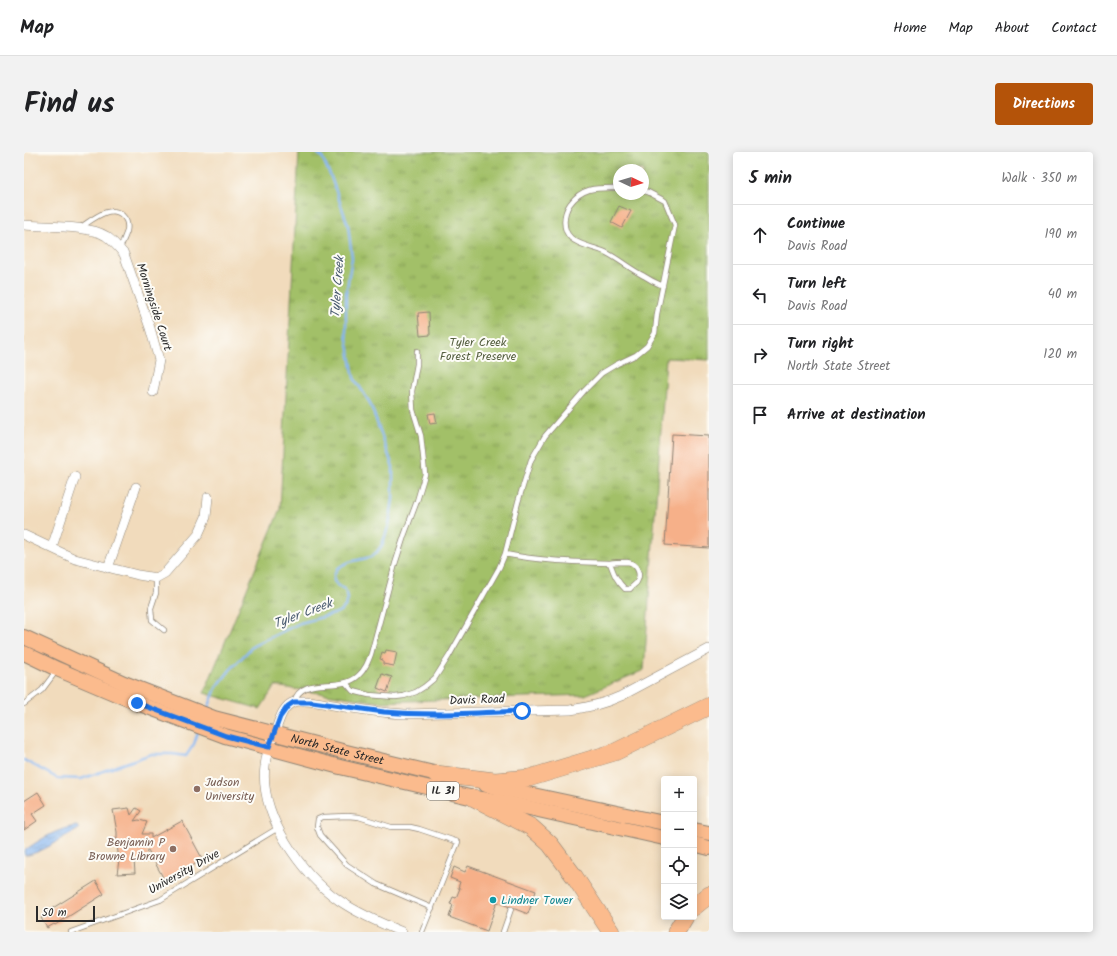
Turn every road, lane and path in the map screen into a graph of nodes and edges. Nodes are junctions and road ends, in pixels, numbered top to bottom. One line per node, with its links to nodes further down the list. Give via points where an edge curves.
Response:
1 (613, 188): 6 (lane, via 586,190 578,195 566,212 566,231 579,243 604,252)
2 (649, 193): 6 (lane, via 665,201 675,225)
3 (24, 225): 4 (street)
4 (80, 228): 5 (street, Morningside Court, via 106,236); 5 (lane, via 107,212 120,213 125,217 127,224)
5 (120, 249): 8 (street, Morningside Court, via 124,254 159,360)
6 (663, 286): 14 (lane, via 655,333 647,346 636,355 602,373 545,436 531,460)
7 (417, 351): 24 (lane, via 412,391 413,410 421,436 425,474 395,564 371,654 365,668)
8 (153, 392)
9 (75, 477): 13 (street)
10 (136, 487): 16 (street)
11 (208, 498): 17 (street, via 206,517 198,535 165,573)
12 (24, 535): 13 (street)
13 (52, 547): 16 (street, via 75,559)
14 (505, 554): 15 (lane, via 522,558); 24 (lane, via 449,656 435,678 424,687 416,692 395,697 353,691)
15 (610, 562): 15 (lane, via 614,575 625,589 630,589 637,582 638,568 633,563)
16 (108, 568): 17 (street)
17 (156, 578): 18 (lane, via 156,593 151,608 152,620)
18 (164, 630)
19 (24, 637): 22 (main road, North State Street / IL 31)
20 (709, 649): 25 (street, Davis Road, via 608,703 570,710 400,713)
21 (24, 653): 23 (main road, North State Street / IL 31)
22 (66, 657): 23 (lane); 28 (main road, North State Street / IL 31)
23 (57, 669): 26 (lane, via 42,690); 28 (main road, North State Street / IL 31, via 137,703)
24 (346, 683): 25 (lane, via 303,689 296,695)
25 (294, 702): 29 (street, via 280,717)
26 (24, 704)
27 (709, 706): 31 (highway, via 614,752 529,778 495,781)
28 (206, 721): 29 (main road, North State Street / IL 31); 30 (main road, North State Street / IL 31, via 226,736)
29 (274, 734): 30 (street); 31 (main road, North State Street / IL 31)
30 (269, 747): 32 (main road, North State Street / IL 31, via 340,767); 34 (street, via 265,785)
31 (436, 774): 33 (main road, North State Street / IL 31)
32 (474, 798): 37 (main road, North State Street / IL 31, via 498,801); 49 (highway, via 531,827 550,844)
33 (661, 822)
34 (278, 828): 45 (lane, University Drive, via 160,900); 46 (street, via 305,869 327,891 369,919)
35 (697, 831): 36 (main road)
36 (709, 833)
37 (661, 837)
38 (697, 845): 39 (main road)
39 (709, 848)
40 (709, 896): 41 (highway)
41 (697, 905)
42 (432, 908): 42 (lane, via 376,884 347,865 320,835 318,819 359,817 391,827 419,829 458,842); 47 (lane)
43 (511, 909): 48 (lane)
44 (683, 920): 50 (highway)
45 (71, 932)
46 (402, 932)
47 (422, 932)
48 (503, 932)
49 (611, 932)
50 (676, 932)

